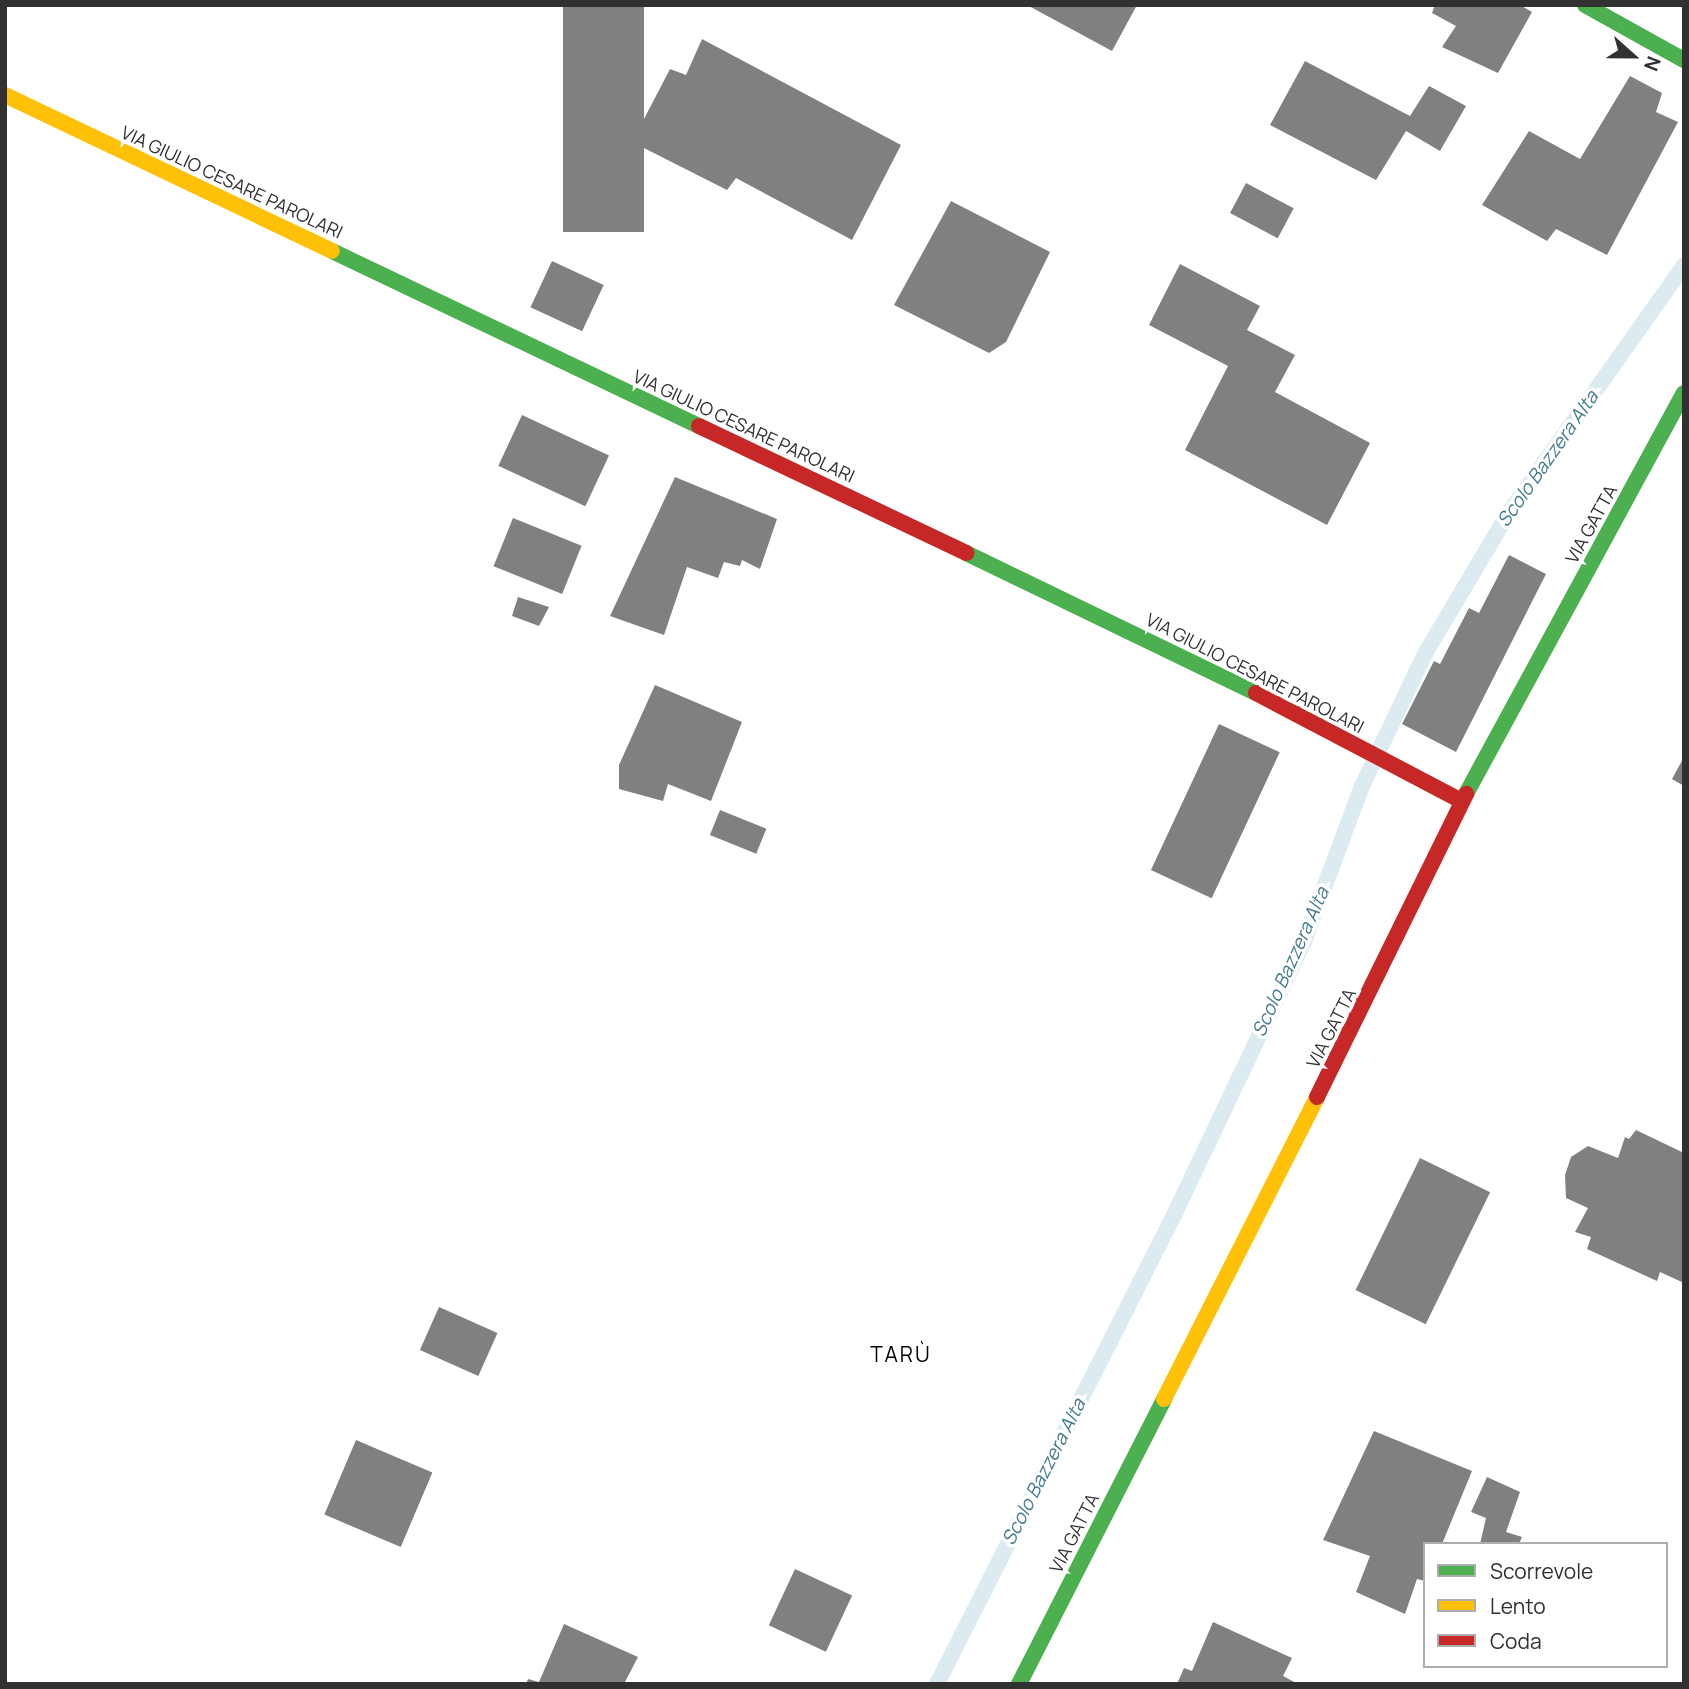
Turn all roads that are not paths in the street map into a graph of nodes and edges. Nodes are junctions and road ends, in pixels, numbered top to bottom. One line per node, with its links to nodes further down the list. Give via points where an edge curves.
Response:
1 (1585, 5): 2 (street)
2 (1684, 60)
3 (5, 95): 5 (street, VIA GIULIO CESARE PAROLARI, via 1214,671)
4 (1684, 393): 5 (street, VIA GATTA)
5 (1462, 802): 6 (street, VIA GATTA, via 1370,994)
6 (1019, 1684)

